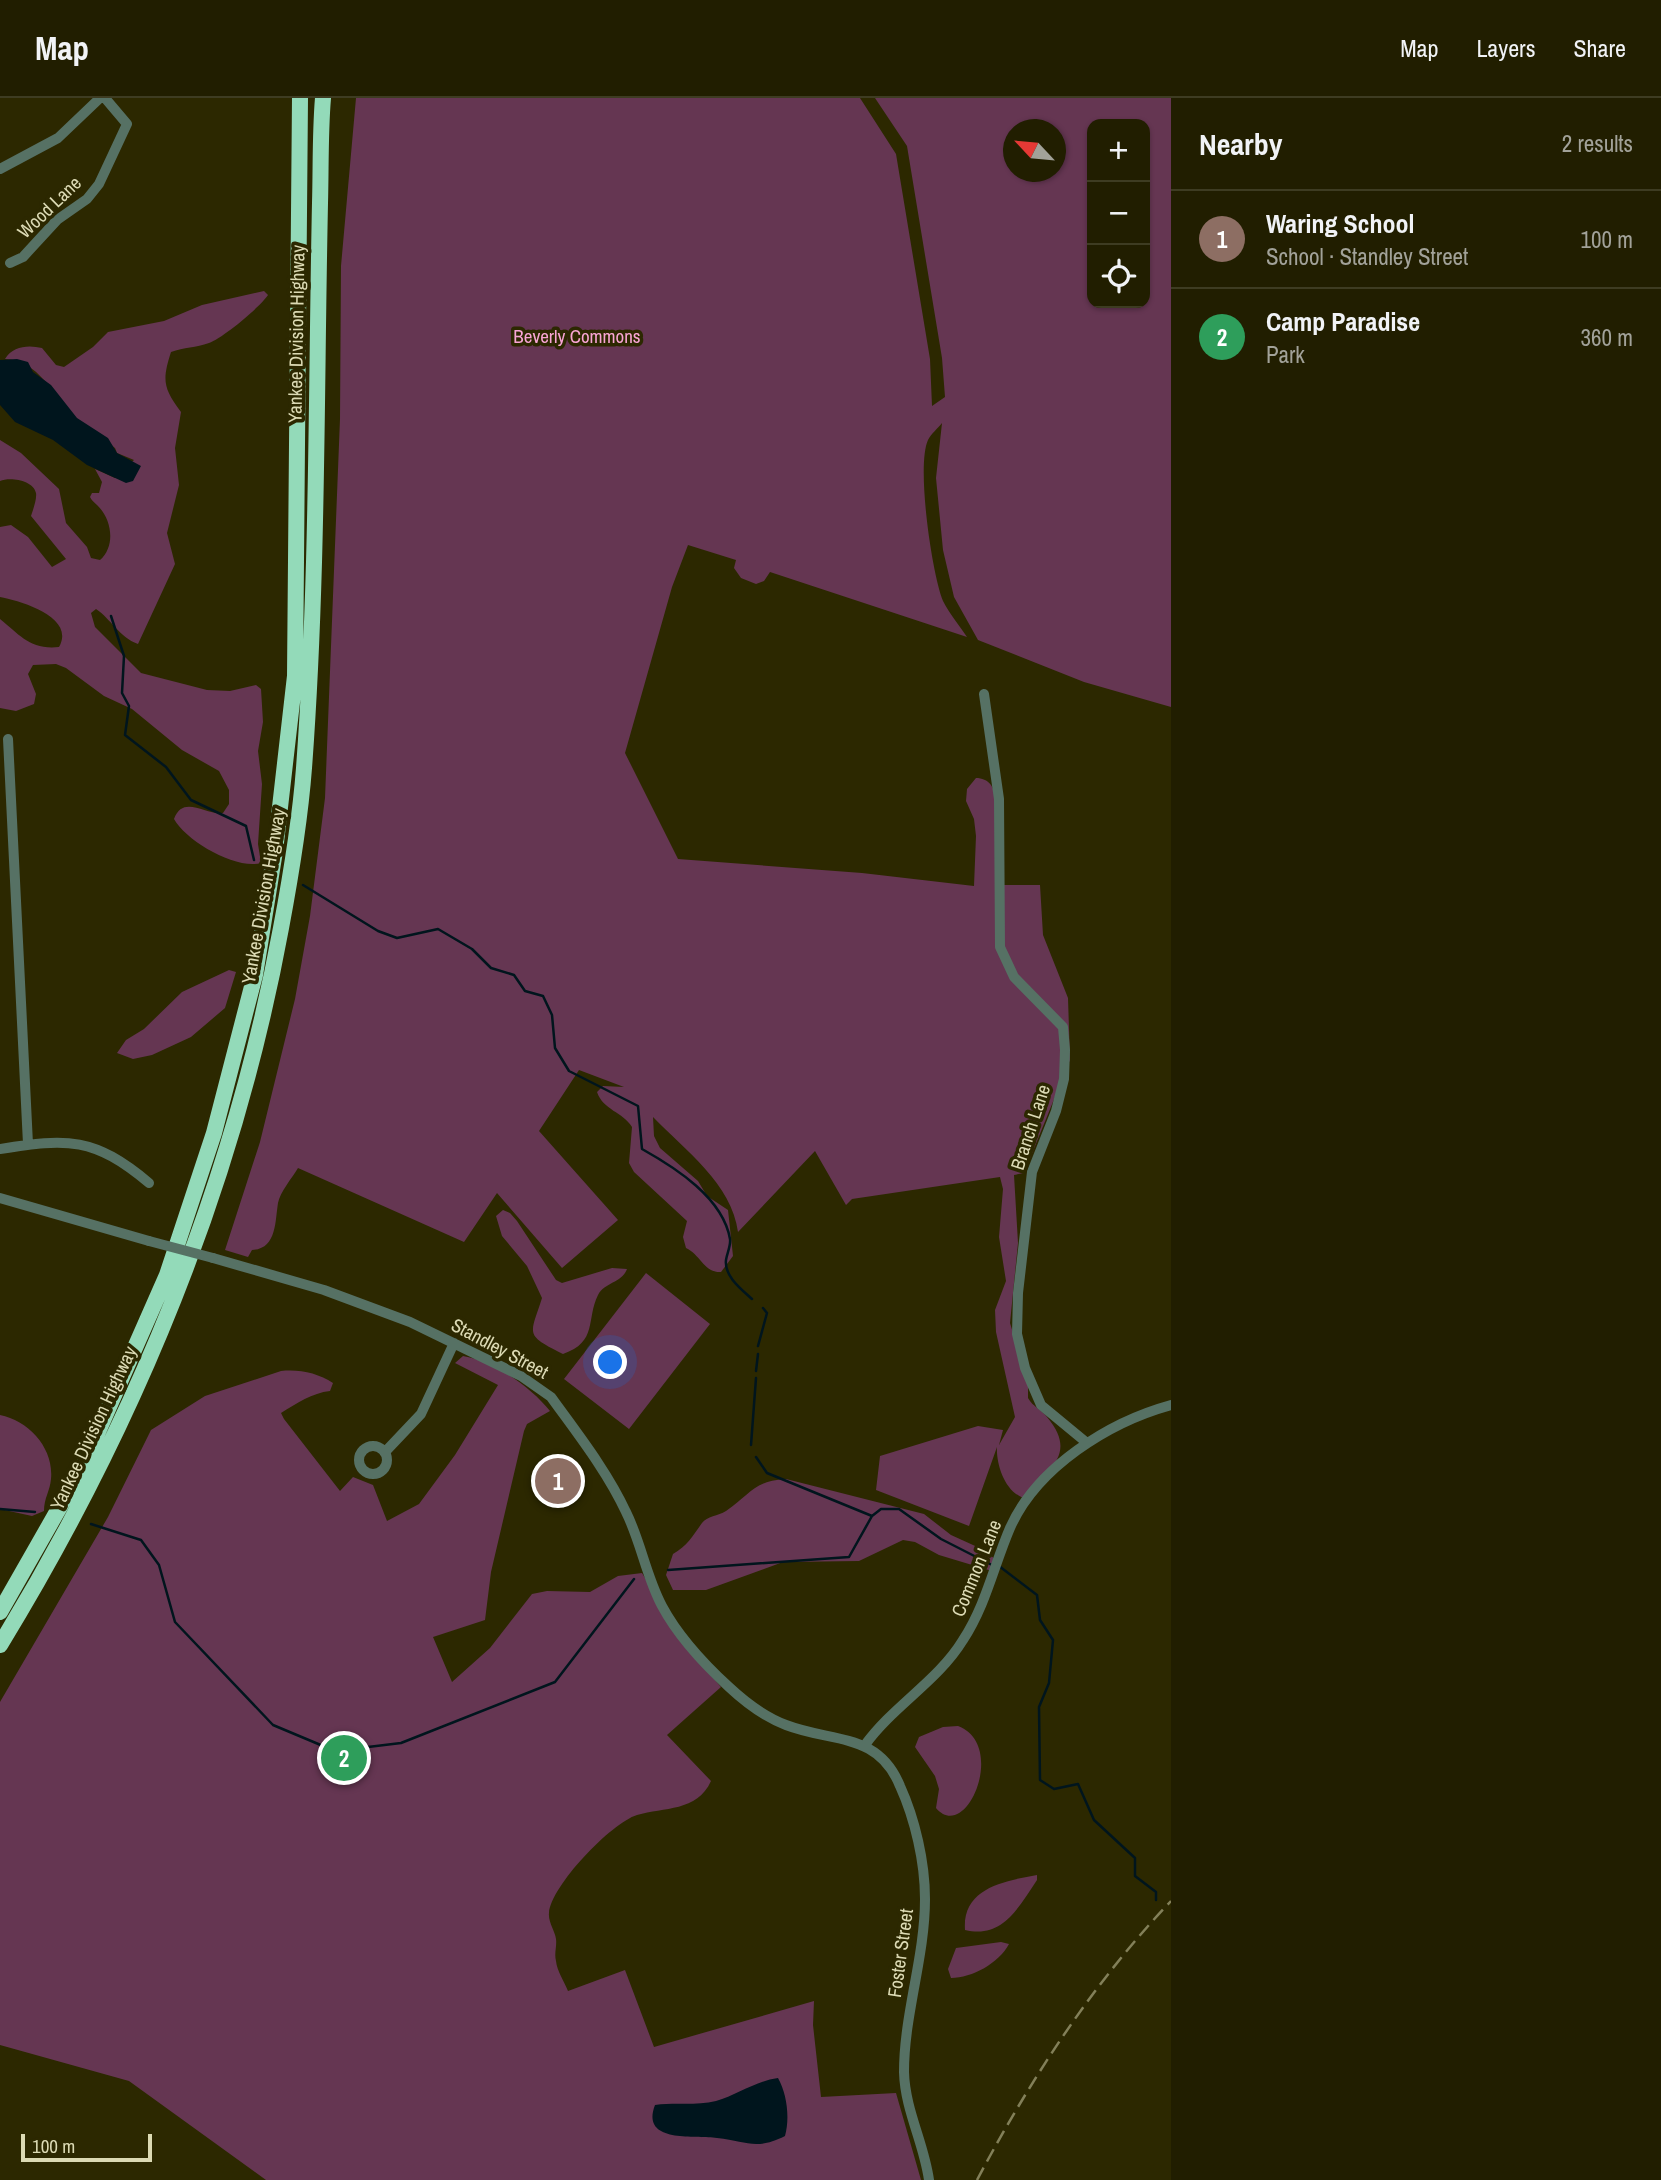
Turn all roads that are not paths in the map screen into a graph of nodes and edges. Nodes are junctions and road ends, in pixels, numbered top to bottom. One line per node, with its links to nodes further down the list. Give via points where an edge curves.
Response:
1 (103, 98): 4 (street, via 58,138); 5 (street, Wood Lane, via 127,124 99,184 23,257)
2 (300, 98): 16 (highway, Yankee Division Highway, via 295,676 255,975 215,1132 167,1275 82,1468)
3 (323, 98): 17 (highway, Yankee Division Highway, via 311,671 298,825 274,966 232,1133 181,1285 130,1406 79,1509)
4 (0, 169)
5 (10, 262)
6 (984, 694): 14 (street, Branch Lane, via 999,799 1000,947 1014,977 1063,1027 1065,1050 1056,1111 1032,1172 1017,1334 1024,1368 1041,1405)
7 (8, 739): 8 (street)
8 (28, 1144): 9 (street); 10 (street, via 58,1142 96,1148)
9 (0, 1149)
10 (149, 1183)
11 (0, 1198): 12 (street, Standley Street, bridge, via 337,1294)
12 (454, 1343): 15 (street, via 421,1415); 18 (street, Standley Street, via 521,1376 551,1397 625,1509 662,1606 685,1640 728,1686 784,1724)
13 (1171, 1405): 14 (street, Common Lane, via 1110,1428)
14 (1087, 1443): 18 (street, Common Lane, via 1054,1470 1025,1504 1009,1530 962,1643 878,1726)
15 (384, 1452)
16 (0, 1612)
17 (0, 1645)
18 (865, 1745): 19 (street, Foster Street, via 875,1749 893,1770 922,1861 923,1926 904,2072)
19 (929, 2180)

